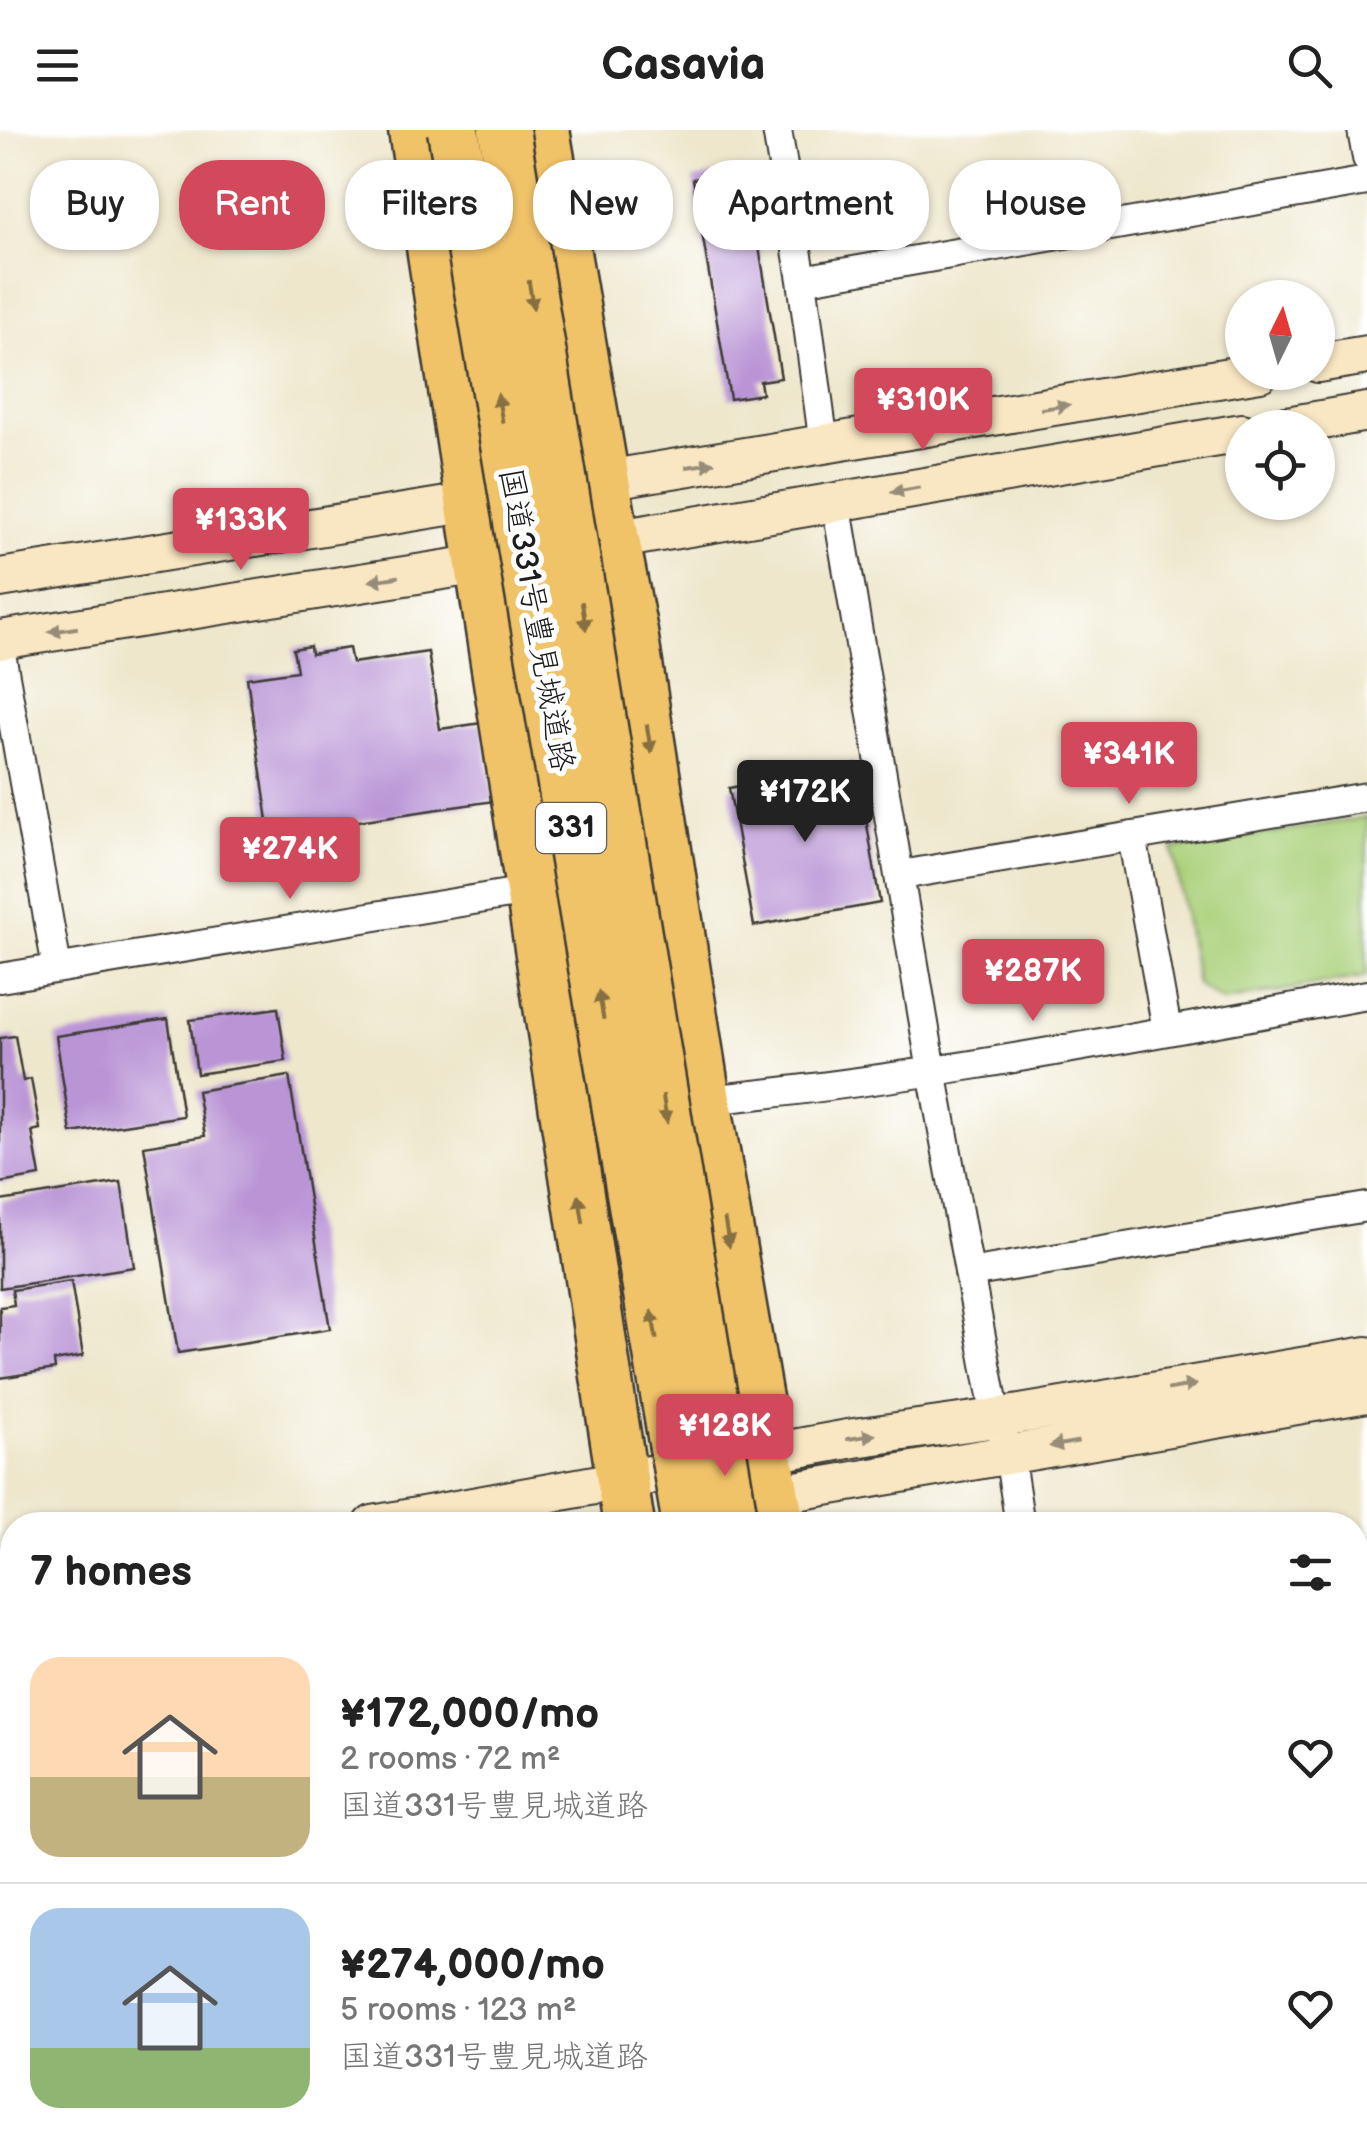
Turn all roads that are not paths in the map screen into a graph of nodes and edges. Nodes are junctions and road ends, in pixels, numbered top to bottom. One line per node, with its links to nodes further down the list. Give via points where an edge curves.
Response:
1 (414, 130): 18 (highway, 331)
2 (454, 130): 44 (highway, 国道331号豊見城道路 / 331, one-way to 2, bridge)
3 (504, 130): 45 (highway, 国道331号豊見城道路 / 331, one-way to 45, bridge)
4 (544, 130): 17 (highway)
5 (777, 130): 9 (street)
6 (1362, 130): 7 (street)
7 (1367, 158)
8 (1367, 180): 9 (street)
9 (802, 280): 16 (street)
10 (1367, 354): 11 (street)
11 (1335, 360)
12 (1225, 378): 16 (street, one-way to 12)
13 (1367, 412): 14 (street)
14 (1335, 418)
15 (1225, 436): 19 (street, one-way to 19)
16 (824, 445): 17 (street, one-way to 16)
17 (604, 480): 18 (street); 20 (highway)
18 (470, 502): 21 (highway, 331); 22 (street)
19 (836, 502): 20 (street); 27 (street)
20 (614, 540): 21 (street); 34 (highway, one-way to 34)
21 (480, 564): 23 (street, one-way to 23); 28 (highway, 331)
22 (0, 578)
23 (0, 640)
24 (0, 648): 29 (street)
25 (1367, 796): 26 (street)
26 (1132, 836): 27 (street); 32 (street)
27 (901, 875): 33 (street)
28 (533, 890): 29 (street); 42 (highway, 331, one-way to 28)
29 (57, 968): 30 (street)
30 (0, 978)
31 (1367, 995): 32 (street)
32 (1167, 1030): 33 (street)
33 (932, 1071): 34 (street); 36 (street)
34 (705, 1100): 41 (highway, one-way to 41)
35 (1367, 1206): 36 (street)
36 (970, 1273): 39 (street)
37 (1367, 1356): 39 (street, one-way to 37)
38 (1367, 1393): 40 (street, one-way to 40)
39 (996, 1418): 40 (street); 41 (street, one-way to 39, via 872,1436)
40 (1008, 1454): 41 (street); 47 (street)
41 (772, 1492): 42 (street); 46 (street)
42 (625, 1502): 43 (street)
43 (515, 1512)
44 (686, 1512)
45 (731, 1512)
46 (731, 1512)
47 (1018, 1512)

